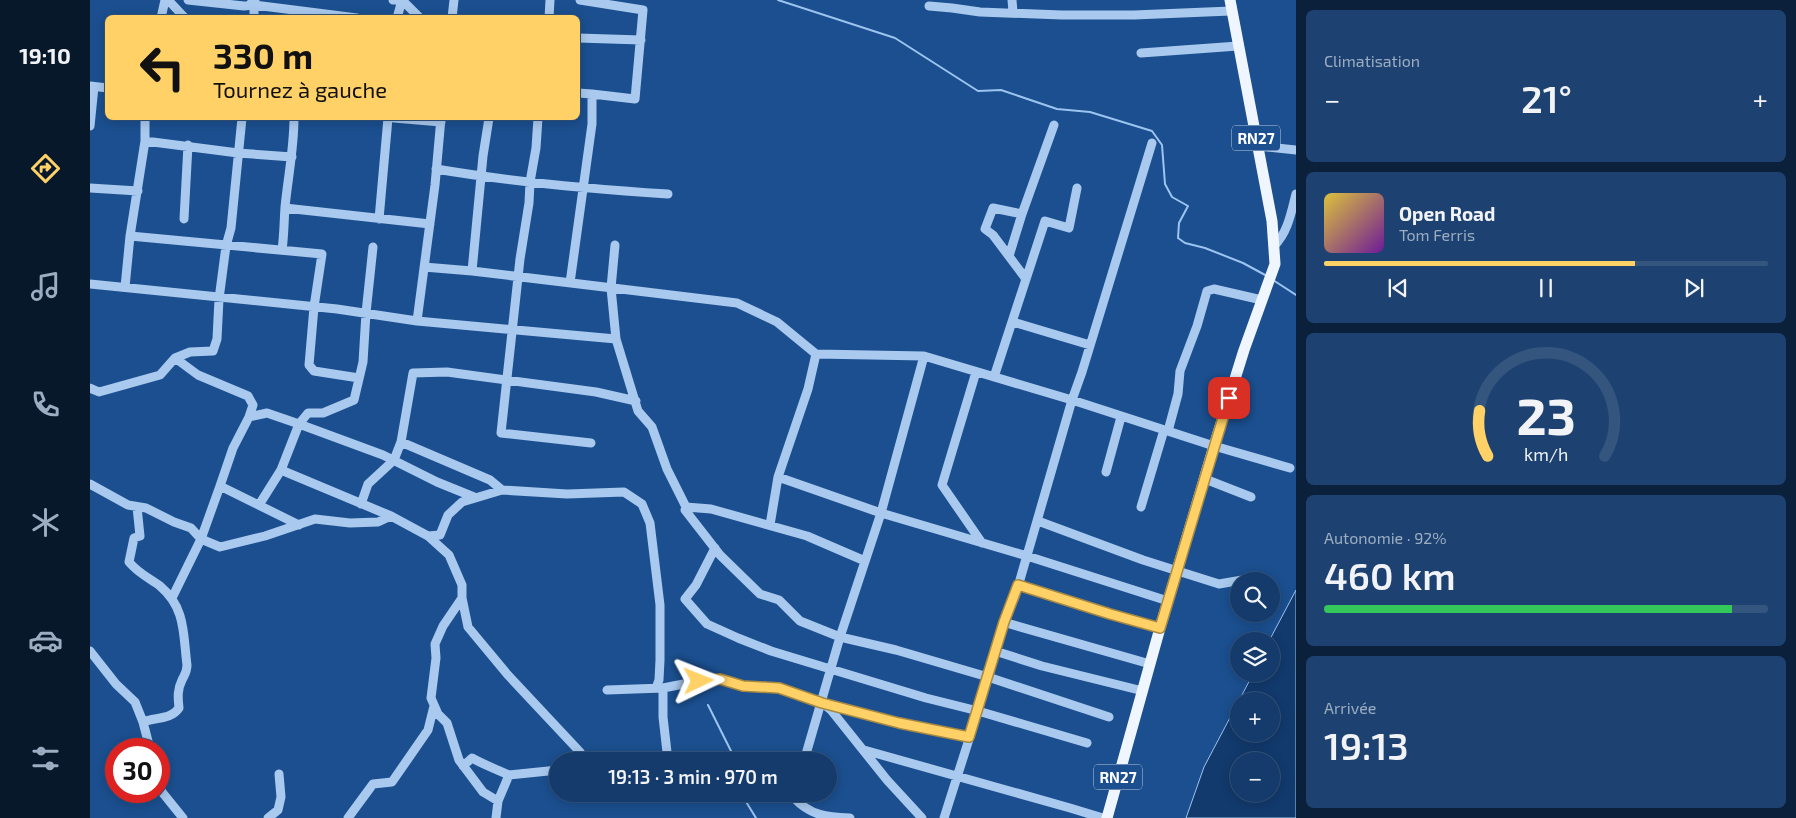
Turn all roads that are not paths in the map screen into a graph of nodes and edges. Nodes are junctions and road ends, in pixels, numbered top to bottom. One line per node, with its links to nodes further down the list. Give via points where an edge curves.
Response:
1 (167, 0): 13 (street); 14 (street)
2 (188, 0): 9 (street, via 244,6)
3 (240, 0): 9 (street)
4 (402, 0): 16 (street); 17 (street)
5 (454, 0): 18 (street)
6 (550, 0): 19 (street)
7 (580, 0): 21 (street, via 643,10)
8 (1012, 0): 12 (street)
9 (255, 3): 15 (street)
10 (1230, 5): 12 (street, via 1098,15); 22 (main road, RN27)
11 (929, 6): 12 (street)
12 (1013, 12)
13 (162, 15)
14 (182, 15)
15 (332, 15)
16 (398, 15)
17 (414, 15)
18 (452, 15)
19 (549, 15)
20 (580, 38): 21 (street)
21 (641, 40): 27 (street, via 635,99)
22 (1238, 46): 23 (street); 40 (main road, RN27)
23 (1141, 53)
24 (92, 87): 25 (street); 36 (street)
25 (105, 88)
26 (580, 93): 27 (street)
27 (592, 94): 48 (street, via 592,124)
28 (145, 120): 37 (street)
29 (242, 120): 42 (street)
30 (294, 120): 43 (street)
31 (388, 120): 56 (street)
32 (441, 120): 44 (street)
33 (489, 120): 45 (street)
34 (538, 120): 46 (street)
35 (1054, 125): 54 (street)
36 (90, 126)
37 (145, 141): 39 (street); 50 (street)
38 (1152, 143): 83 (street)
39 (188, 145): 42 (street); 55 (street)
40 (1257, 146): 41 (street); 63 (main road, RN27)
41 (1296, 150)
42 (238, 153): 43 (street); 62 (street, via 231,228)
43 (292, 157): 53 (street)
44 (436, 168): 45 (street); 57 (street)
45 (481, 176): 46 (street); 68 (street)
46 (530, 182): 48 (street); 69 (street)
47 (90, 188): 50 (street)
48 (582, 188): 51 (street); 71 (street)
49 (1077, 188): 70 (street, via 1068,228 1045,221)
50 (138, 191): 60 (street)
51 (668, 194)
52 (1296, 194): 58 (street)
53 (285, 208): 56 (street); 65 (street)
54 (1022, 214): 66 (street); 66 (street, via 993,208 985,229)
55 (184, 219)
56 (379, 219): 57 (street)
57 (430, 224): 67 (street)
58 (1286, 228): 59 (street); 63 (street)
59 (1296, 231)
60 (130, 236): 62 (street); 73 (street)
61 (615, 245): 74 (street)
62 (226, 246): 65 (street); 75 (street)
63 (1274, 246): 76 (main road, RN27, via 1274,264)
64 (373, 247): 78 (street)
65 (282, 250): 77 (street, via 322,254)
66 (1009, 256): 70 (street)
67 (424, 267): 68 (street); 79 (street)
68 (472, 272): 69 (street)
69 (518, 277): 71 (street); 81 (street)
70 (1026, 278): 80 (street)
71 (570, 283): 74 (street)
72 (90, 284): 73 (street)
73 (125, 287): 75 (street)
74 (611, 288): 82 (street); 84 (street, via 737,303 777,322)
75 (219, 298): 77 (street); 86 (street, via 217,339 213,351 190,352)
76 (1262, 300): 97 (street, via 1214,289 1207,291 1180,371 1178,394); 100 (main road, RN27)
77 (314, 307): 78 (street); 89 (street, via 309,365 314,371)
78 (366, 313): 79 (street); 89 (street)
79 (417, 321): 81 (street)
80 (1013, 322): 83 (street); 88 (street)
81 (512, 330): 82 (street); 90 (street)
82 (616, 339): 93 (street)
83 (1090, 345): 92 (street)
84 (816, 354): 85 (street); 105 (street, via 808,390)
85 (924, 356): 87 (street); 117 (street)
86 (175, 358): 91 (street, via 160,375 99,392); 94 (street, via 198,375 248,396 253,405)
87 (976, 372): 88 (street); 124 (street, via 942,485)
88 (994, 377): 92 (street)
89 (359, 378): 96 (street, via 354,400 323,413 308,413)
90 (507, 380): 93 (street, via 596,392); 98 (street, via 447,372 413,374); 99 (street, via 500,433)
91 (90, 388)
92 (1072, 400): 95 (street); 119 (street)
93 (636, 402): 115 (street, via 638,411 652,428)
94 (249, 417): 96 (street, via 267,413); 108 (street, via 233,448)
95 (1122, 417): 97 (street); 104 (street)
96 (300, 424): 101 (street); 103 (street)
97 (1166, 431): 100 (street); 116 (street)
98 (400, 442): 101 (street); 109 (street, via 490,480)
99 (591, 443)
100 (1214, 446): 102 (street); 106 (main road, RN27)
101 (394, 460): 111 (street); 112 (street, via 368,484)
102 (1290, 468)
103 (281, 470): 112 (street); 113 (street)
104 (1106, 472)
105 (778, 477): 117 (street); 121 (street)
106 (1206, 479): 110 (street); 128 (main road, RN27)
107 (90, 484): 114 (street, via 128,505)
108 (220, 486): 113 (street); 123 (street)
109 (502, 490): 111 (street); 142 (street, via 567,494 624,492 642,504 650,523 660,605)
110 (1251, 497)
111 (474, 498): 122 (street, via 462,502 448,514 440,535)
112 (360, 504): 118 (street)
113 (259, 505): 120 (street)
114 (137, 506): 123 (street, via 192,528); 131 (street, via 140,536 134,538 130,562)
115 (686, 507): 121 (street, via 711,508); 125 (street, via 685,510)
116 (1141, 507)
117 (881, 513): 124 (street); 127 (street)
118 (392, 516): 120 (street, via 378,522 315,519); 122 (street)
119 (1038, 521): 126 (street); 128 (street)
120 (299, 524): 123 (street, via 220,547)
121 (770, 525): 127 (street, via 807,536)
122 (428, 536): 132 (street, via 449,555 462,585)
123 (201, 539): 131 (street)
124 (982, 543): 126 (street)
125 (715, 548): 136 (street, via 760,594 779,600 800,621); 140 (street, via 685,599 707,624 772,651)
126 (1027, 556): 130 (street); 133 (street)
127 (864, 561): 136 (street)
128 (1177, 570): 129 (street, via 1219,584); 133 (main road, RN27)
129 (1230, 582)
130 (1018, 585): 134 (street); 135 (street)
131 (172, 598): 149 (street, via 182,620 187,665 177,694 179,708 175,714)
132 (462, 598): 146 (street, via 435,644 431,698); 154 (street, via 468,626 507,674)
133 (1168, 601): 135 (main road, RN27)
134 (1004, 622): 138 (street); 139 (street)
135 (1160, 628): 139 (main road, RN27)
136 (840, 636): 140 (street); 141 (street)
137 (90, 651): 149 (street, via 135,702)
138 (995, 651): 141 (street); 144 (street)
139 (1150, 664): 144 (main road, RN27)
140 (831, 669): 145 (street); 147 (street)
141 (988, 677): 147 (street); 148 (street)
142 (659, 688): 143 (street); 145 (street, via 720,679 743,686 779,688); 155 (street)
143 (607, 690)
144 (1143, 691): 173 (main road, RN27)
145 (822, 703): 150 (street); 153 (street); 156 (street)
146 (434, 706): 157 (street, via 446,723); 167 (street, via 428,730 392,782 373,784)
147 (978, 711): 150 (street); 152 (street)
148 (1109, 717)
149 (143, 722): 151 (street)
150 (969, 737): 161 (street)
151 (147, 738)
152 (1087, 743)
153 (864, 750): 161 (street); 170 (street)
154 (580, 752)
155 (667, 752)
156 (807, 752)
157 (463, 766): 160 (street, via 472,758); 162 (street, via 483,792)
158 (549, 771): 160 (street)
159 (279, 774): 166 (street, via 281,798 278,810)
160 (508, 775): 162 (street)
161 (957, 775): 171 (street); 172 (street)
162 (498, 801): 168 (street)
163 (170, 802): 165 (street)
164 (798, 802): 169 (street, via 824,817)
165 (183, 818)
166 (268, 818)
167 (348, 818)
168 (496, 818)
169 (850, 818)
170 (922, 818)
171 (944, 818)
172 (1103, 818)
173 (1106, 818)

